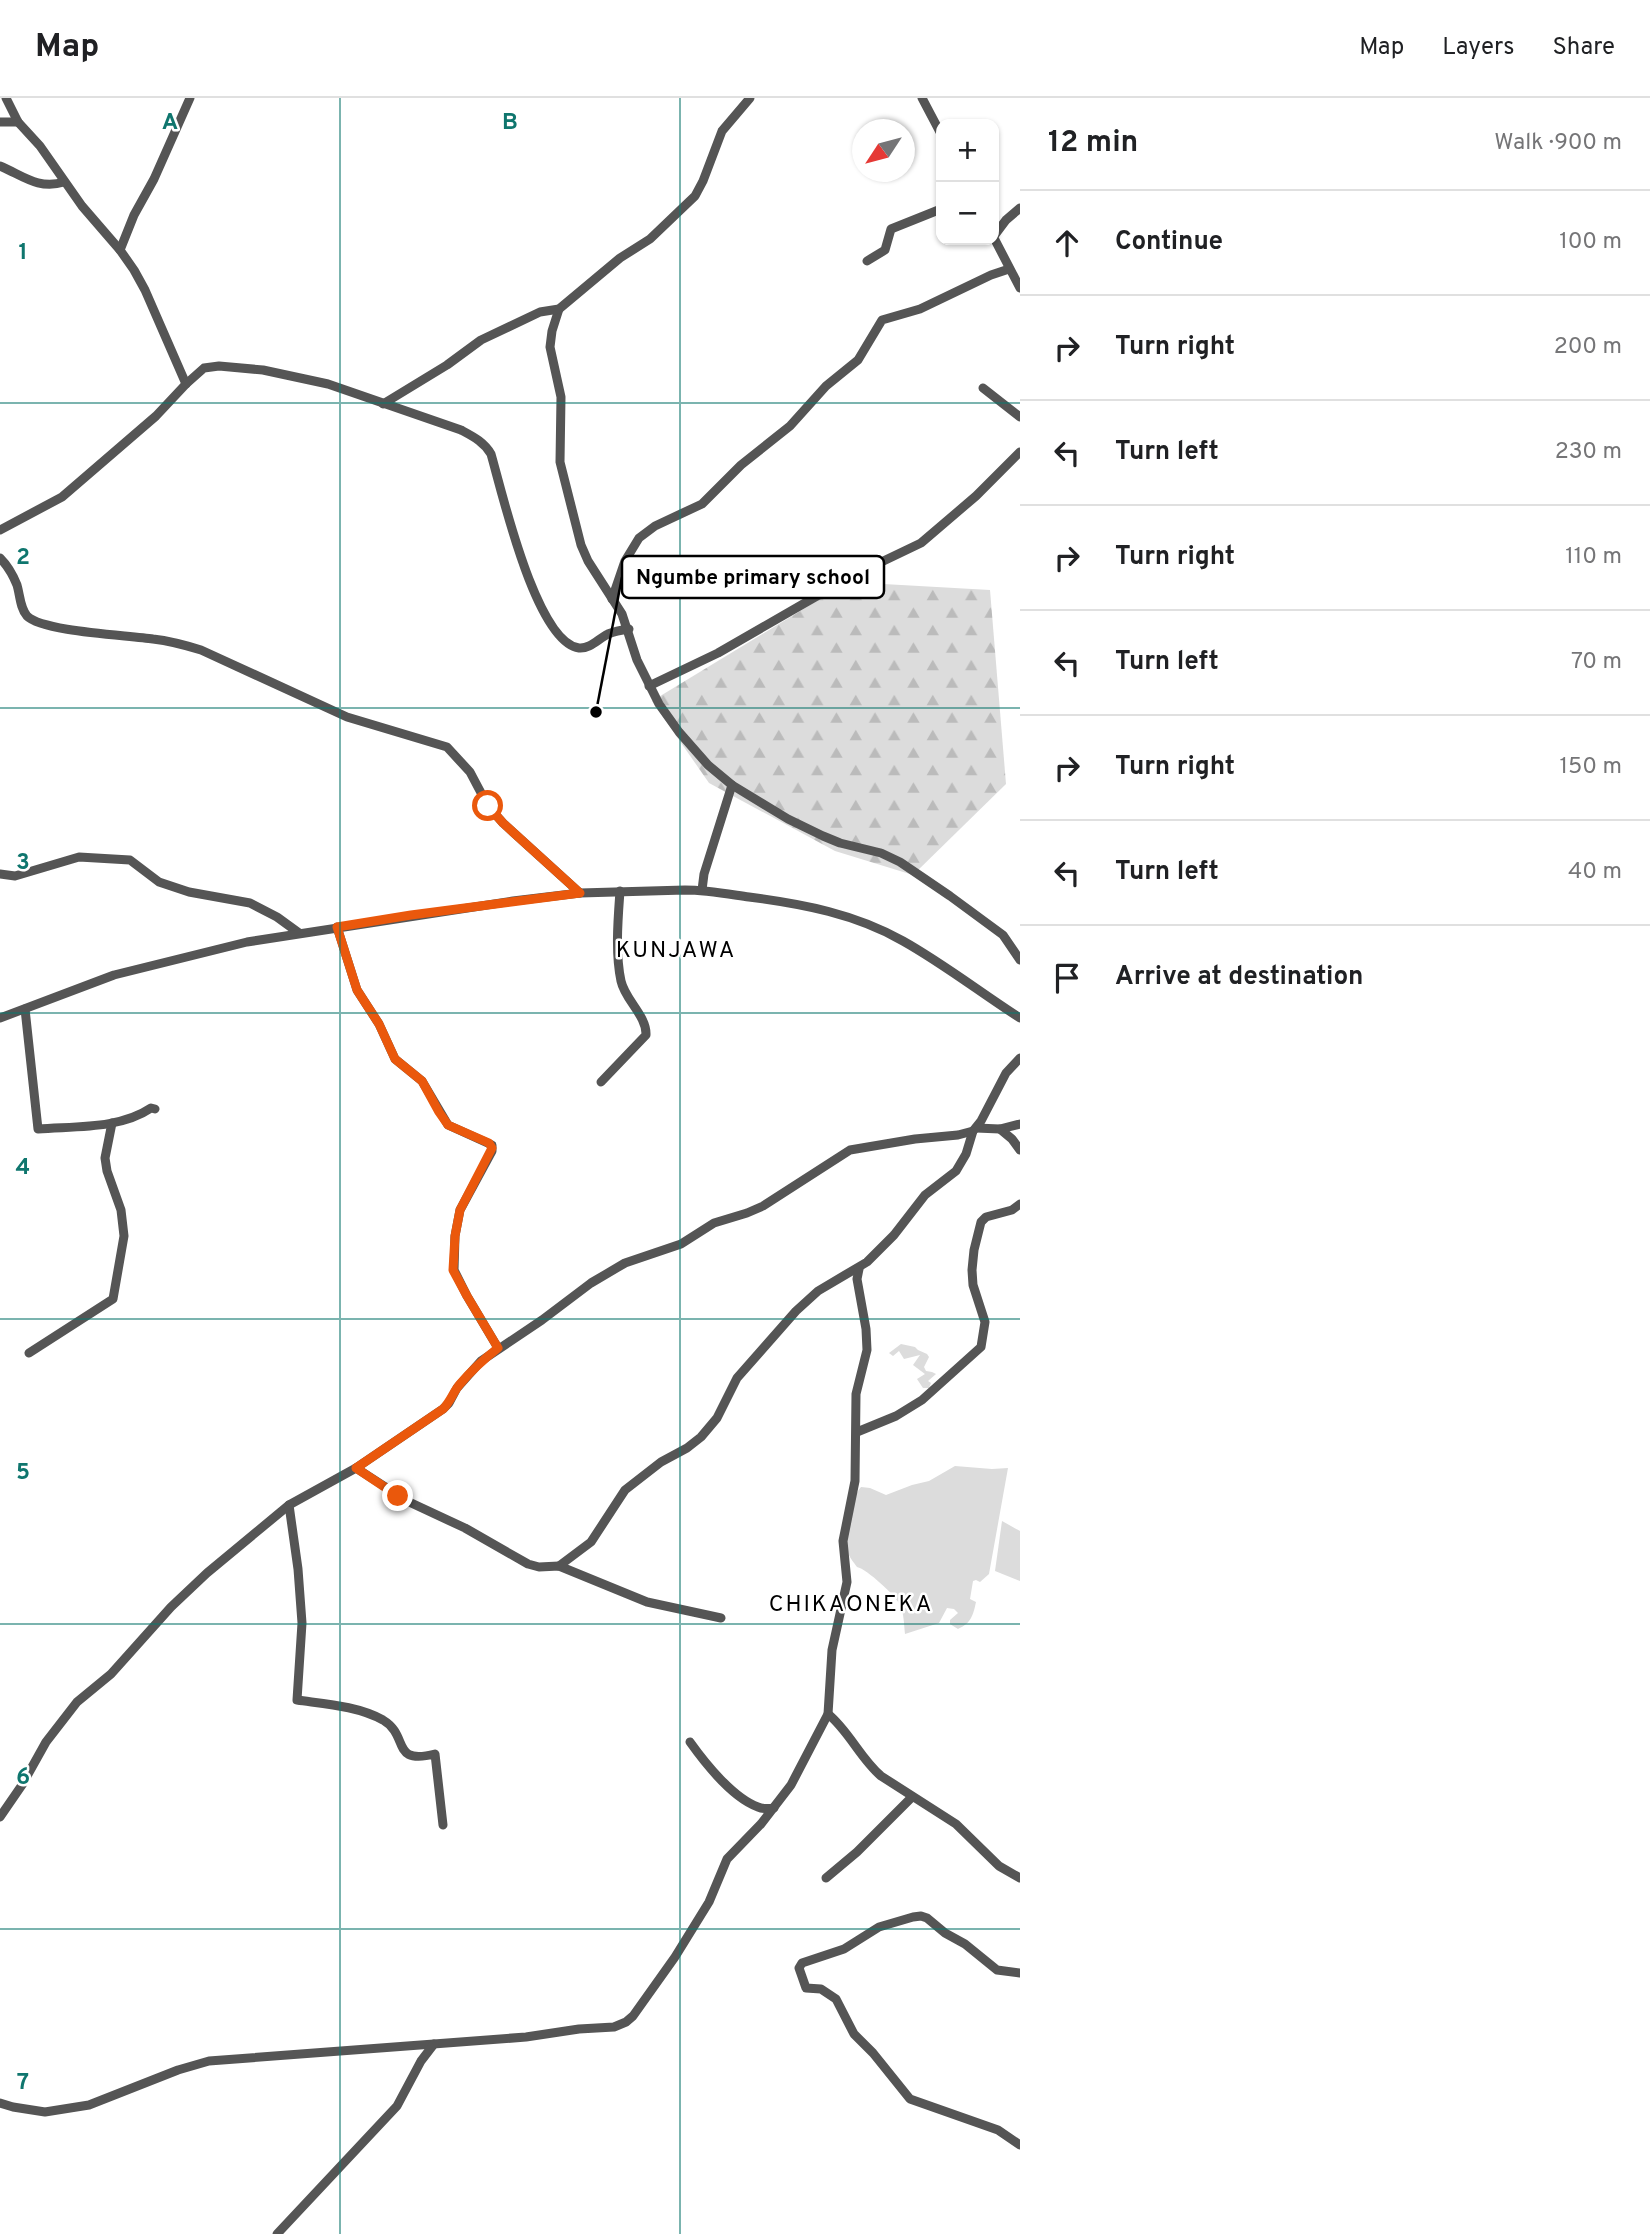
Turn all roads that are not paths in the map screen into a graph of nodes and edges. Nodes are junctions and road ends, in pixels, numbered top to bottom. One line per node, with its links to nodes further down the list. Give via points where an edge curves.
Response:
1 (6, 98): 6 (street)
2 (190, 98): 14 (street)
3 (750, 98): 18 (street, via 722,131 695,196 650,239)
4 (922, 98): 7 (street)
5 (0, 122): 6 (street)
6 (18, 122): 9 (street)
7 (936, 125)
8 (0, 166): 9 (street, via 36,183)
9 (64, 182): 14 (street)
10 (1020, 208): 12 (street)
11 (936, 211): 15 (street, via 891,229 885,250)
12 (999, 230)
13 (998, 245): 16 (street)
14 (120, 250): 19 (street, via 145,290)
15 (867, 261)
16 (1009, 268): 17 (street); 26 (street, via 920,309 882,320 858,360 790,426 702,504 639,538)
17 (1020, 288)
18 (559, 309): 21 (street, via 540,312 481,340); 26 (street, via 550,347 561,397 563,480 581,545)
19 (186, 384): 21 (street, via 204,368 263,370 328,384); 24 (street, via 62,497)
20 (983, 388): 22 (street)
21 (383, 404): 27 (street, via 461,430 486,445 526,573 544,615 565,642 582,648)
22 (1020, 417)
23 (1020, 452): 28 (street, via 921,542 718,653)
24 (0, 530)
25 (0, 558): 33 (street, via 16,584 23,611 36,622 179,643 347,717 447,747 470,772 496,814)
26 (612, 599): 27 (street)
27 (629, 629): 28 (street)
28 (649, 685): 29 (street, via 679,732)
29 (732, 785): 31 (street); 36 (street, via 823,836 900,862 1003,935)
30 (0, 874): 35 (street, via 15,876 79,857 130,860 159,883 250,903)
31 (702, 890): 32 (street); 39 (street, via 824,909 874,927 930,957)
32 (620, 891): 33 (street); 41 (street, via 621,980 646,1035)
33 (580, 893): 34 (street)
34 (337, 927): 35 (street); 50 (street, via 357,990 395,1059 422,1081 448,1125 492,1145 460,1210 453,1270)
35 (299, 933): 37 (street, via 114,975)
36 (1020, 960)
37 (25, 1009): 38 (street); 43 (street, via 38,1129)
38 (0, 1018)
39 (1020, 1018)
40 (1020, 1058): 45 (street, via 1006,1073)
41 (601, 1082)
42 (155, 1109): 43 (street)
43 (113, 1123): 51 (street, via 105,1158 124,1236 113,1300)
44 (1020, 1124): 46 (street)
45 (975, 1129): 46 (street); 49 (street, via 956,1171 925,1195); 50 (street, via 850,1150 764,1206 714,1223 681,1244 625,1263)
46 (1000, 1129): 47 (street)
47 (1020, 1150)
48 (1020, 1205): 52 (street, via 981,1222 972,1270 985,1322 981,1347 922,1400)
49 (859, 1269): 52 (street, via 867,1350 856,1394); 55 (street, via 818,1291 796,1311 737,1378 701,1437 625,1490 591,1542)
50 (498, 1348): 53 (street, via 481,1361 443,1409)
51 (29, 1353)
52 (857, 1432): 57 (street, via 855,1481 843,1541 847,1582 832,1650)
53 (356, 1468): 54 (street); 55 (street, via 398,1496 528,1564)
54 (289, 1504): 61 (street, via 180,1598 111,1674 77,1702 46,1742); 62 (street, via 302,1610 298,1700 379,1718 392,1727 411,1756 435,1754)
55 (559, 1566): 56 (street, via 647,1602)
56 (721, 1618)
57 (828, 1714): 59 (street, via 876,1772); 60 (street)
58 (690, 1742): 60 (street, via 745,1800 759,1808)
59 (912, 1797): 63 (street); 64 (street, via 956,1824 999,1866)
60 (774, 1808): 66 (street, via 727,1859 702,1914 626,2022 537,2036)
61 (0, 1817)
62 (443, 1825)
63 (826, 1878)
64 (1020, 1878)
65 (1020, 1973): 68 (street, via 997,1970 921,1916 879,1927 844,1949 799,1968 806,1987 821,1989 836,1999 854,2034 910,2099 999,2130)
66 (434, 2043): 67 (street, via 209,2061 89,2105 45,2112); 69 (street, via 397,2106)
67 (0, 2103)
68 (1020, 2145)
69 (276, 2234)

